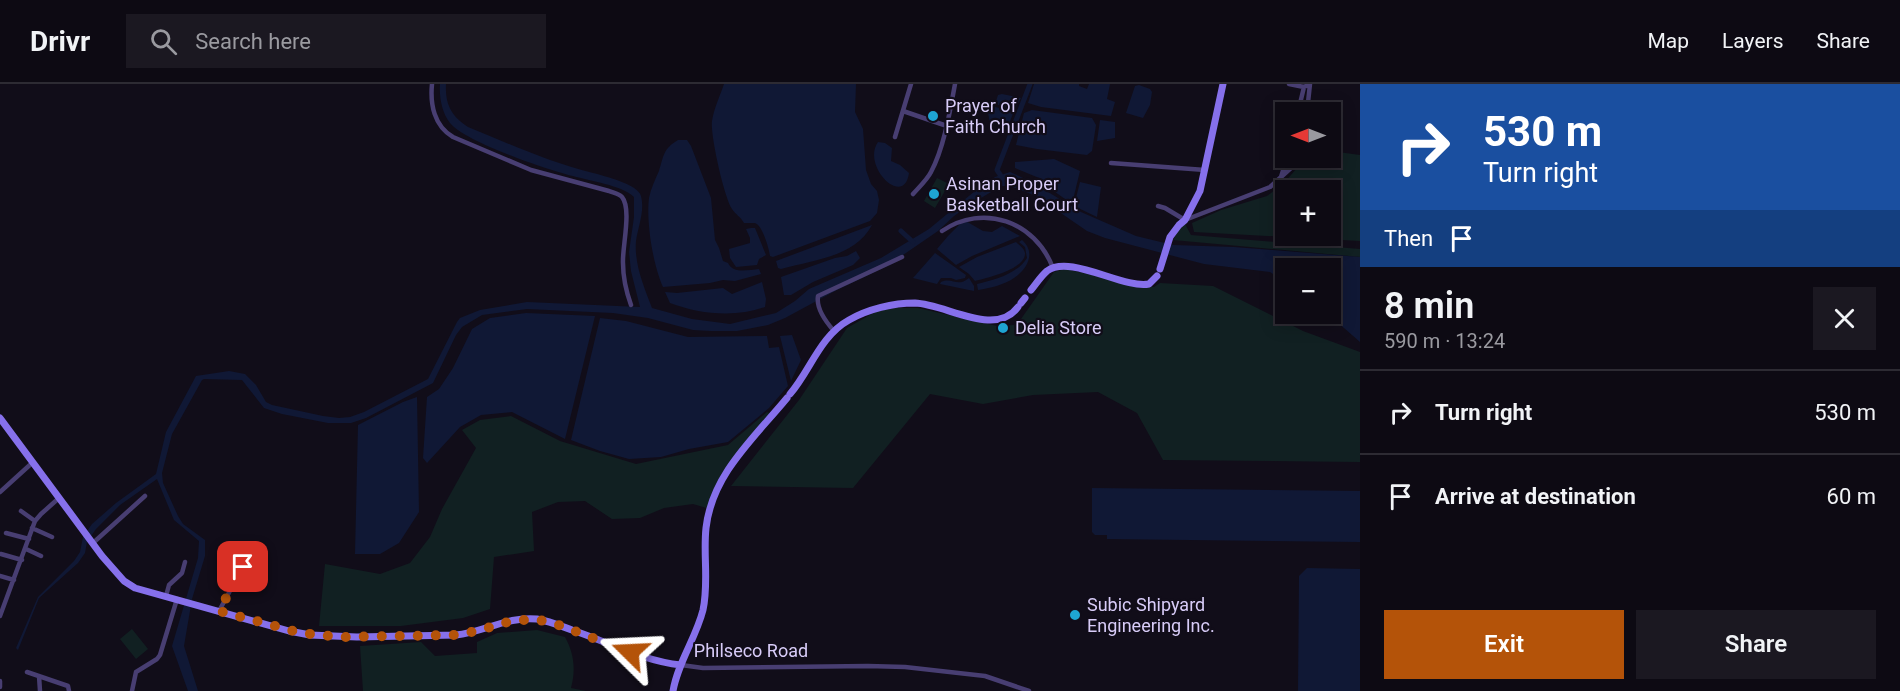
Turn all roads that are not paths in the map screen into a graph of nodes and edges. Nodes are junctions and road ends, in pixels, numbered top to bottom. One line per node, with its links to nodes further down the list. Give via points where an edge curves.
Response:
1 (432, 84): 23 (street, via 435,115 444,131 453,137 531,170 621,196 626,210 623,272)
2 (911, 84): 9 (street)
3 (955, 84): 10 (street)
4 (1223, 84): 15 (street)
5 (1289, 84): 6 (street)
6 (1307, 85): 7 (street); 8 (street)
7 (1301, 102)
8 (1307, 102)
9 (903, 111): 10 (street); 11 (street)
10 (947, 126): 17 (street, via 932,170)
11 (895, 137)
12 (1111, 163): 15 (street)
13 (1284, 168): 16 (street)
14 (1291, 168): 16 (street)
15 (1206, 170): 19 (street)
16 (1281, 177): 19 (street, via 1270,187)
17 (913, 194)
18 (1158, 206): 19 (street)
19 (1185, 220): 22 (street, via 1169,242 1159,272 1149,284)
20 (942, 231): 22 (street, via 969,218 1006,220 1039,244)
21 (902, 257): 24 (street, via 818,296 821,310)
22 (1053, 268): 24 (street, via 1009,316 998,320 907,303 867,312)
23 (631, 305)
24 (834, 331): 51 (street, via 788,396 743,449 714,499 706,531 705,602)
25 (0, 418): 26 (street)
26 (32, 463): 27 (street); 29 (street)
27 (0, 492)
28 (145, 496): 36 (street)
29 (59, 498): 31 (street); 36 (street, Philseco Road)
30 (21, 511): 31 (street)
31 (35, 521): 32 (street)
32 (32, 528): 34 (street); 35 (street)
33 (6, 533): 35 (street)
34 (51, 537)
35 (29, 539): 37 (street)
36 (91, 542): 45 (street, Philseco Road, via 129,586)
37 (26, 549): 39 (street); 40 (street)
38 (1, 554): 40 (street)
39 (41, 556)
40 (22, 560): 44 (street)
41 (185, 562): 45 (street)
42 (243, 567): 49 (street)
43 (0, 576): 44 (street)
44 (14, 580): 47 (street)
45 (166, 596): 48 (street, Philseco Road)
46 (0, 597): 47 (street)
47 (6, 600): 50 (street)
48 (178, 600): 49 (street, Philseco Road); 58 (street, via 160,655 136,672)
49 (219, 611): 51 (street, Philseco Road, via 301,633 341,637 456,635 535,619 650,659)
50 (0, 616)
51 (681, 665): 59 (street); 60 (street, Philseco Road, via 905,667 985,676)
52 (27, 672): 53 (street)
53 (39, 676): 56 (street); 57 (street, via 68,686)
54 (0, 681): 55 (street)
55 (0, 687)
56 (40, 691)
57 (69, 691)
58 (132, 691)
59 (673, 691)
60 (1029, 691)

